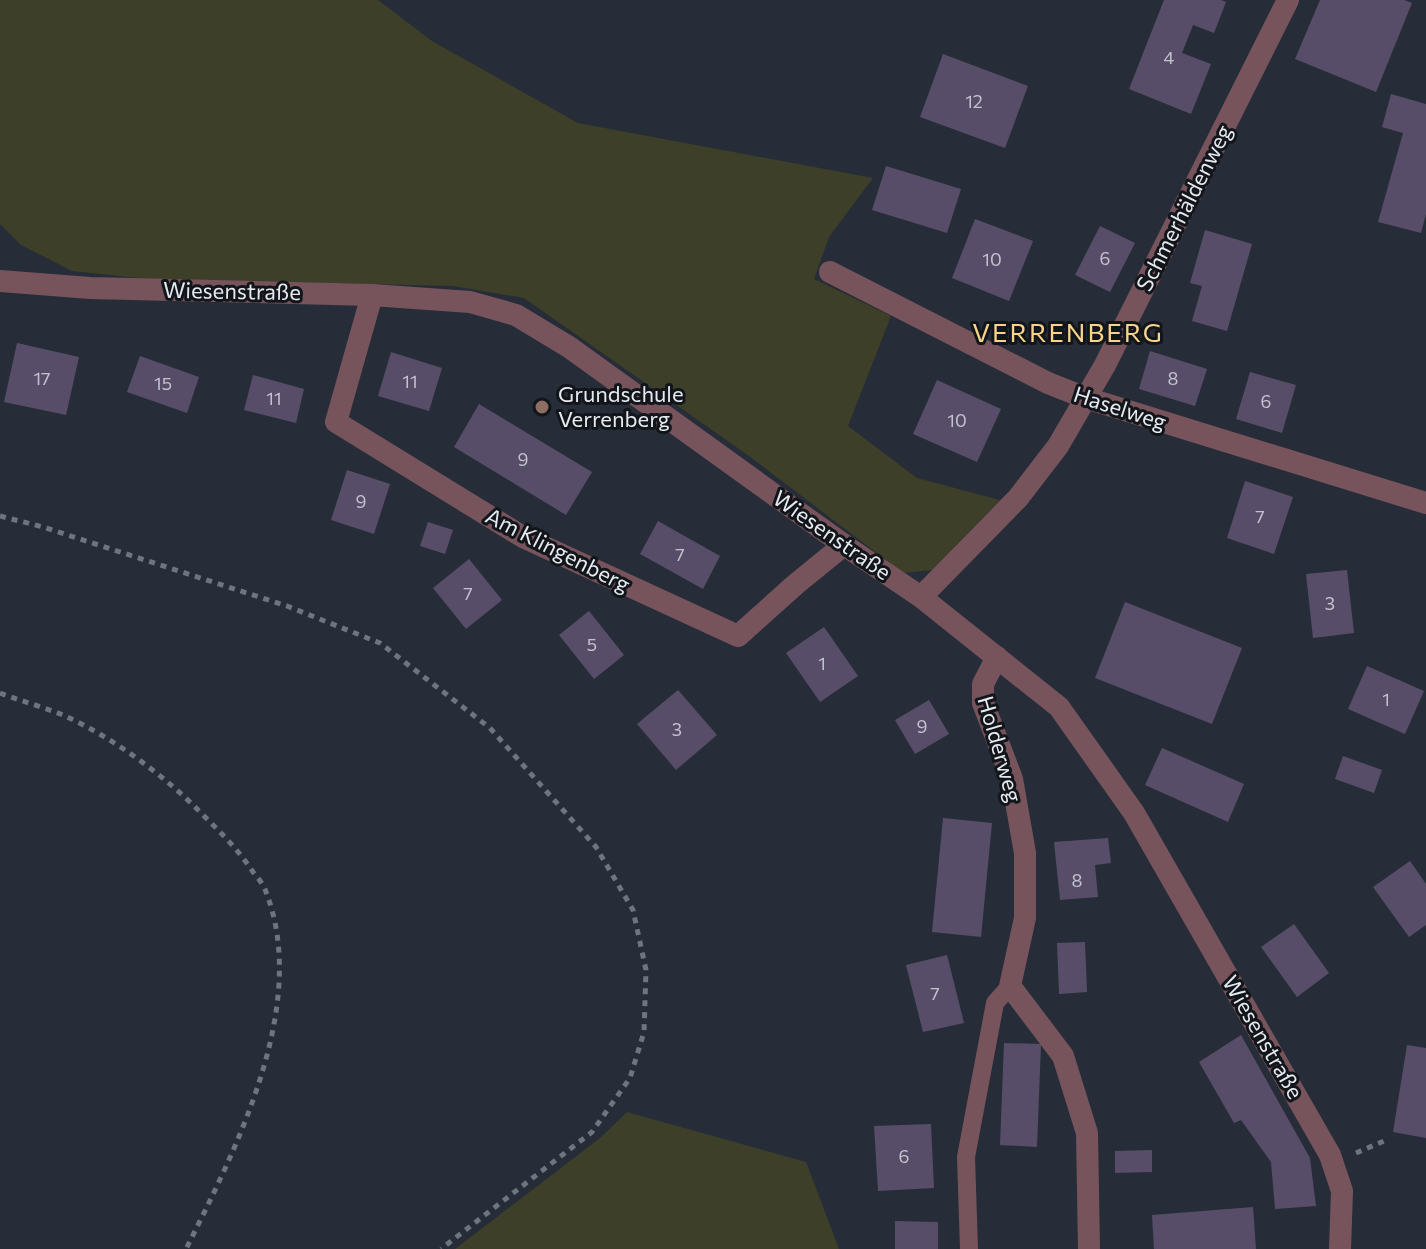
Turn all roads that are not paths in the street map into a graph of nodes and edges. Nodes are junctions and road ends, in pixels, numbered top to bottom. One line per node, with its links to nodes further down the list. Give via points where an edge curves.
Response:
1 (1288, 0): 5 (street, Schmerhäldenweg)
2 (830, 272): 5 (street, Haselweg)
3 (0, 281): 4 (street, Wiesenstraße)
4 (372, 295): 7 (street, Wiesenstraße, via 470,302 516,315 569,347); 7 (street, Am Klingenberg, via 336,422 523,537 738,636)
5 (1086, 398): 6 (street, Haselweg); 8 (street, Schmerhäldenweg, via 1018,498)
6 (1426, 503)
7 (844, 545): 8 (street, Wiesenstraße)
8 (921, 597): 9 (street, Wiesenstraße)
9 (997, 657): 10 (street, Holderweg, via 983,684 983,703 1012,779 1025,853 1025,918); 13 (street, Wiesenstraße, via 1059,707 1134,813 1330,1155 1342,1191)
10 (1010, 986): 11 (lane, Holderweg, via 995,1003 966,1157); 12 (street, via 1063,1056 1087,1133)
11 (969, 1249)
12 (1089, 1249)
13 (1340, 1249)

